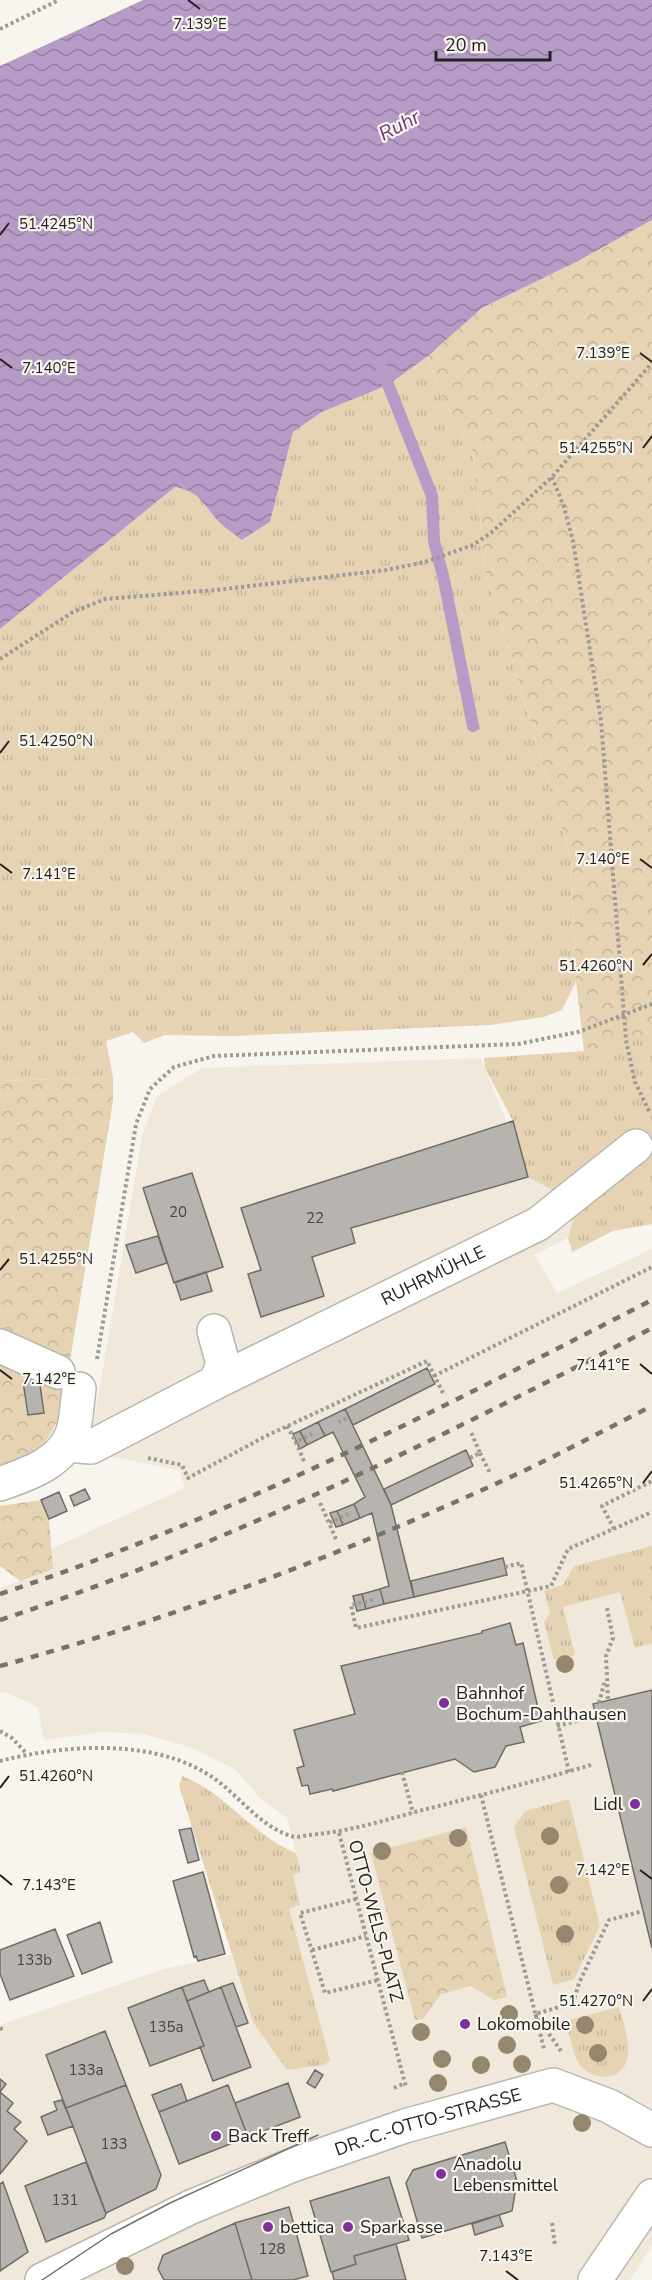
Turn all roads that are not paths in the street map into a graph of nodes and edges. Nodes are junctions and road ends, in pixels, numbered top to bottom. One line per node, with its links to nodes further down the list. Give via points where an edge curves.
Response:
1 (636, 1146): 4 (street, RUHRMÜHLE, via 538,1224)
2 (214, 1332): 4 (street, via 223,1364)
3 (0, 1346): 5 (street, via 68,1381)
4 (216, 1382): 5 (street, RUHRMÜHLE)
5 (79, 1446): 6 (street, RUHRMÜHLE)
6 (0, 1484)
7 (652, 2130): 9 (street, DR.-C.-OTTO-STRASSE, via 609,2106 554,2085 416,2123 290,2166 191,2207)
8 (652, 2196): 10 (street)
9 (42, 2280)
10 (595, 2280)

